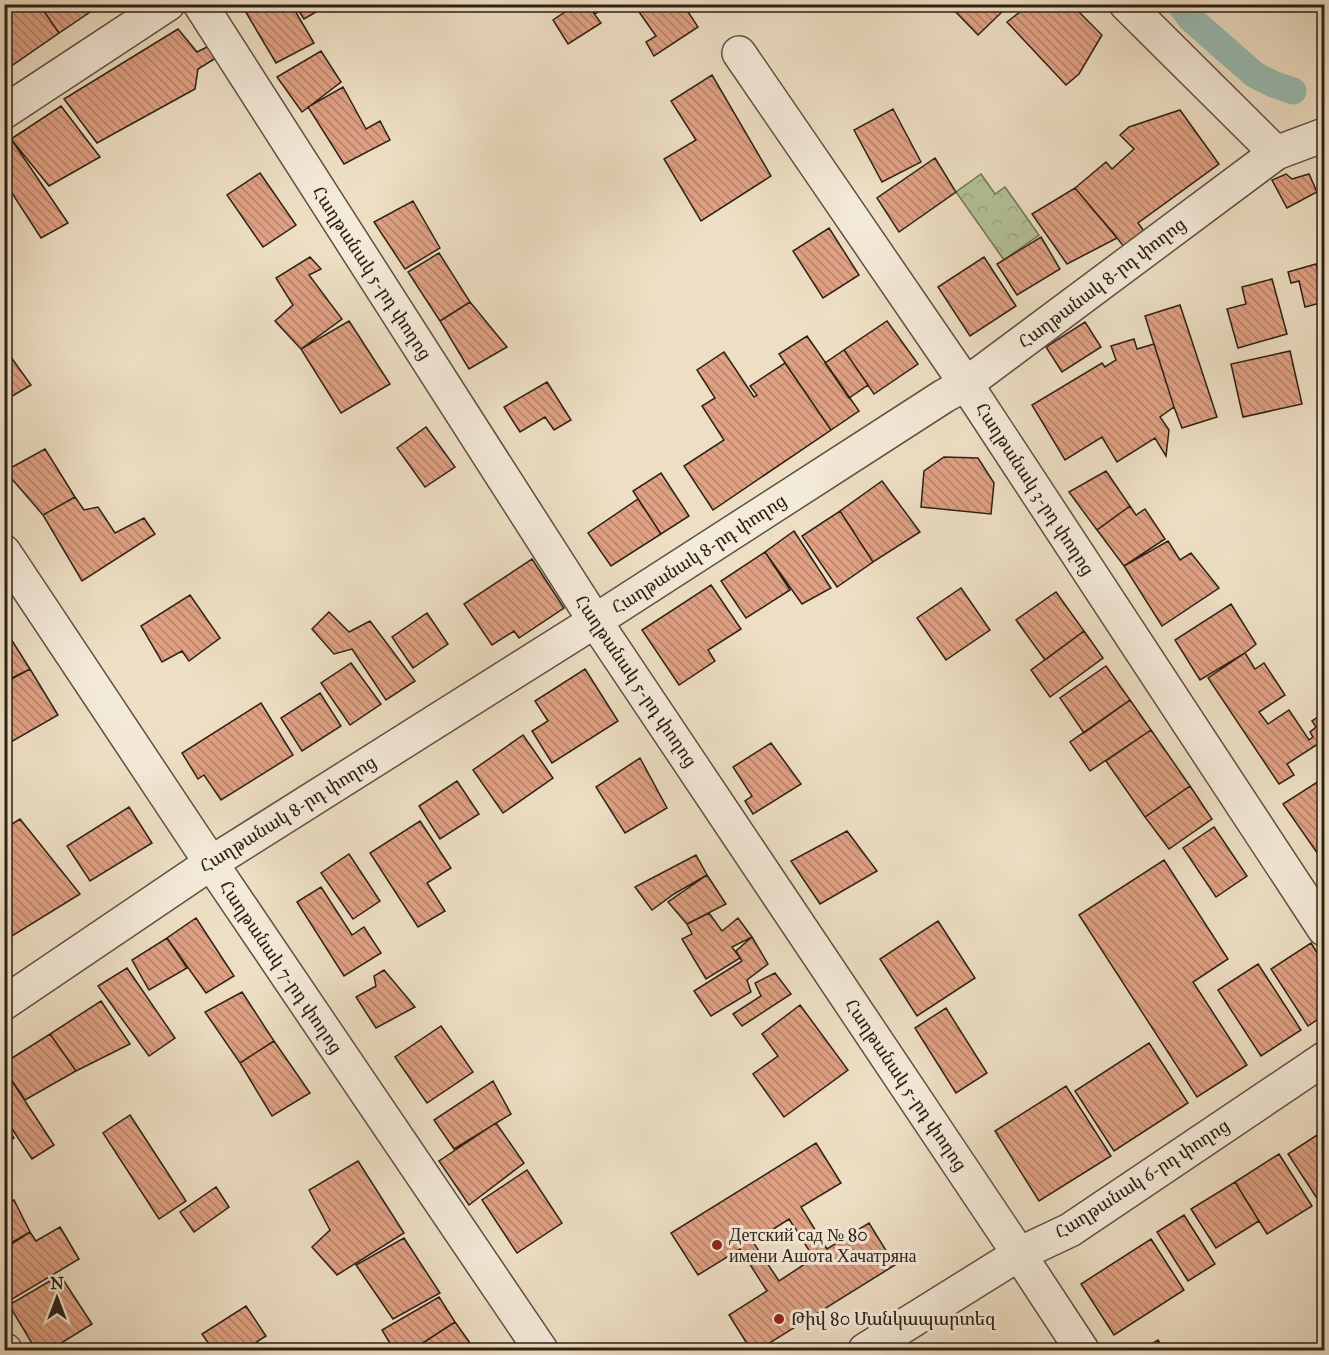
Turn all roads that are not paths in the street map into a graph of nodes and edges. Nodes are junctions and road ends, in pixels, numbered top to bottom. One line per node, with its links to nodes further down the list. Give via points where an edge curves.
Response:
1 (168, 4): 5 (street)
2 (200, 4): 10 (street, Հաղթանակ 5-րդ փողոց)
3 (1126, 4): 7 (street)
4 (739, 53): 8 (street, Հաղթանակ 3-րդ փողոց)
5 (4, 112)
6 (1324, 135): 7 (street, Հաղթանակ 8-րդ փողոց)
7 (1276, 153): 8 (street, Հաղթանակ 8-րդ փողոց)
8 (966, 384): 10 (street, Հաղթանակ 8-րդ փողոց); 12 (street, Հաղթանակ 3-րդ փողոց)
9 (4, 552): 11 (street, Հաղթանակ 7-րդ փողոց)
10 (595, 621): 11 (street, Հաղթանակ 8-րդ փողոց); 15 (street, Հաղթանակ 5-րդ փողոց)
11 (211, 862): 13 (street, Հաղթանակ 8-րդ փողոց); 16 (street, Հաղթանակ 7-րդ փողոց)
12 (1324, 929)
13 (4, 1004)
14 (1324, 1059): 15 (street, Հաղթանակ 6-րդ փողոց, via 1070,1230)
15 (1019, 1254): 17 (street, Հաղթանակ 6-րդ փողոց); 18 (street, Հաղթանակ 5-րդ փողոց)
16 (540, 1350)
17 (865, 1350)
18 (1082, 1350)

